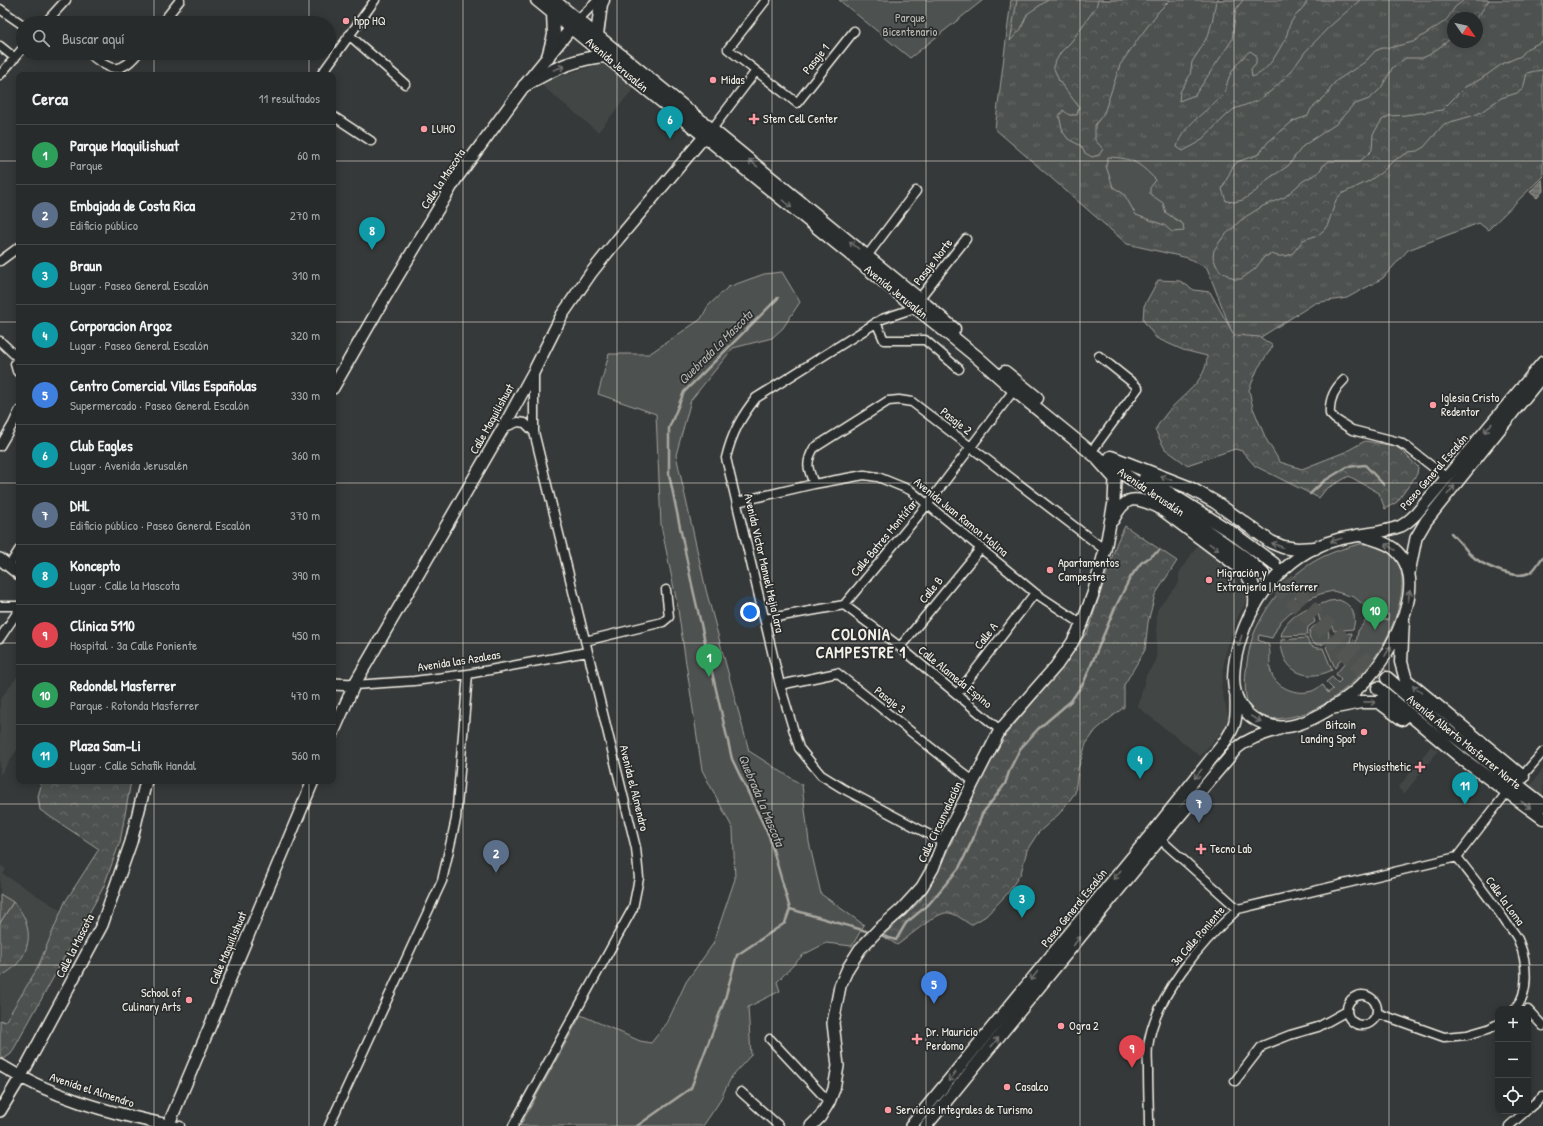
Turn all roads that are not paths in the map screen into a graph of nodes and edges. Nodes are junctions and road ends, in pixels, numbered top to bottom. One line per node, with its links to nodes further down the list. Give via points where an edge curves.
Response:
1 (66, 0): 11 (street)
2 (180, 0): 12 (street)
3 (375, 0): 16 (street)
4 (537, 0): 10 (main road, Avenida Jerusalén)
5 (553, 0): 14 (main road, Avenida Jerusalén)
6 (598, 0): 14 (street, Calle la Mascota)
7 (603, 0): 17 (main road)
8 (766, 0): 26 (street, via 728,49)
9 (0, 11): 13 (street)
10 (553, 13): 14 (main road, Avenida Jerusalén); 21 (main road, via 554,35)
11 (54, 16)
12 (167, 16)
13 (16, 21)
14 (574, 24): 17 (main road, Avenida Jerusalén); 20 (main road, Avenida Jerusalén); 21 (street, Calle la Mascota)
15 (854, 31): 26 (street, Pasaje 1, via 797,103)
16 (348, 35): 19 (street); 29 (street)
17 (597, 35): 32 (main road, Avenida Jerusalén)
18 (0, 46): 22 (street)
19 (336, 53)
20 (605, 56): 30 (main road, one-way to 20, via 550,71); 32 (main road, Avenida Jerusalén)
21 (548, 57): 30 (street, Calle la Mascota)
22 (15, 58): 28 (street)
23 (98, 60): 24 (street, via 109,68 120,69)
24 (133, 60)
25 (331, 60): 27 (street)
26 (756, 71): 32 (street, Calle Maquilishuat)
27 (323, 72)
28 (0, 75)
29 (406, 84)
30 (524, 86): 51 (street, Calle la Mascota, via 456,179)
31 (336, 118): 33 (street)
32 (708, 133): 37 (main road, Avenida Jerusalén, one-way to 32); 39 (main road, Avenida Jerusalén, one-way to 39); 48 (street, Calle Maquilishuat, via 591,274 562,315)
33 (371, 141)
34 (916, 191): 37 (street)
35 (966, 239): 39 (street, Pasaje Norte)
36 (16, 249): 38 (street)
37 (867, 256): 39 (main road, Avenida Jerusalén)
38 (0, 261)
39 (917, 303): 40 (street, Avenida Victor Manuel Mejia Lara); 52 (main road, Avenida Jerusalén); 58 (main road, Avenida Jerusalén, via 981,353)
40 (876, 322): 47 (street, via 884,340 925,340); 62 (street, Avenida Victor Manuel Mejia Lara, via 756,398 736,427 726,458)
41 (0, 341): 42 (street)
42 (16, 354)
43 (1099, 356): 58 (street, via 1138,388)
44 (16, 360): 46 (street)
45 (1543, 362): 50 (street, Paseo General Escalón)
46 (16, 369)
47 (959, 369)
48 (534, 371): 54 (street, Calle Maquilishuat); 55 (street, Avenida el Almendro)
49 (1344, 380): 60 (street, via 1337,387 1330,403 1330,414 1335,419 1352,430 1399,442)
50 (1539, 380): 60 (street, Paseo General Escalón, one-way to 60); 75 (street, Paseo General Escalón, one-way to 50, via 1416,538 1426,520)
51 (336, 383)
52 (1014, 390): 57 (street, Calle Batres Montúfar); 58 (main road, Avenida Jerusalén)
53 (16, 419): 56 (street)
54 (503, 428): 55 (street, via 518,422 525,423); 93 (street, Calle Maquilishuat)
55 (534, 432): 87 (street, Avenida el Almendro)
56 (0, 446)
57 (970, 447): 61 (street, Pasaje 2, via 912,402 888,401 814,448 809,456 808,470); 63 (street, Calle Batres Montúfar); 69 (street, Pasaje 2)
58 (1095, 451): 59 (main road, Avenida Jerusalén); 64 (main road); 65 (street, Calle Circunvalación, via 1115,479); 74 (main road, Avenida Jerusalén, via 1245,558)
59 (1111, 457): 68 (main road, one-way to 59, via 1297,549 1271,542 1188,487); 72 (main road, Avenida Jerusalén, via 1231,532)
60 (1447, 478): 66 (street, Paseo General Escalón, via 1404,525)
61 (814, 484): 62 (street, Avenida Juan Ramon Molina); 63 (street, Avenida Juan Ramon Molina, via 864,476 878,477 910,490)
62 (737, 502): 84 (street, Avenida Victor Manuel Mejia Lara)
63 (927, 505): 67 (street, Avenida Juan Ramon Molina); 78 (street, Calle Batres Montúfar)
64 (1159, 507): 65 (street, Calle Circunvalación, via 1141,499 1130,500 1119,509); 79 (main road, one-way to 79, via 1243,570 1254,587)
65 (1110, 526): 69 (street, Calle Circunvalación)
66 (1358, 535): 68 (street, Paseo General Escalón, one-way to 68); 75 (street, one-way to 66, via 1405,562 1392,547)
67 (981, 548): 77 (street, Avenida Juan Ramon Molina); 88 (street, Calle B)
68 (1315, 548): 79 (street, Paseo General Escalón, via 1293,561 1273,579)
69 (1105, 550): 85 (street, Calle Circunvalación)
70 (16, 553): 71 (street)
71 (4, 563): 73 (street)
72 (1274, 564)
73 (16, 572)
74 (1263, 574)
75 (1409, 574): 83 (street, Paseo General Escalón, one-way to 75, via 1409,597)
76 (666, 590): 87 (street, via 669,617 663,622)
77 (1035, 593): 85 (street, Avenida Juan Ramon Molina); 96 (street, Calle A)
78 (844, 605): 84 (street); 88 (street, Calle Alameda Espino)
79 (1255, 605): 97 (street, Paseo General Escalón, one-way to 97, via 1241,635 1233,670)
80 (0, 606): 81 (street)
81 (16, 606)
82 (16, 614): 86 (street)
83 (1403, 618): 98 (street, Paseo General Escalón, one-way to 83, via 1368,679 1391,647); 106 (main road, one-way to 83, via 1406,680 1401,662)
84 (765, 619): 94 (street, Avenida Victor Manuel Mejia Lara)
85 (1082, 624): 101 (street, Calle Circunvalación, via 1056,666)
86 (0, 638)
87 (585, 641): 89 (street, Avenida el Almendro)
88 (900, 647): 96 (street, Calle Alameda Espino)
89 (587, 652): 90 (street, Avenida las Azaleas); 132 (street, Avenida el Almendro, via 636,848 639,878 637,893 633,908)
90 (468, 674): 93 (street, Avenida las Azaleas); 131 (street, via 456,819 442,881)
91 (1387, 678): 106 (main road, Avenida Alberto Masferrer Norte, via 1449,732)
92 (336, 684): 93 (street, Avenida las Azaleas)
93 (354, 685): 99 (street, Calle Maquilishuat)
94 (780, 685): 103 (street, Pasaje 3, via 837,673); 110 (street, Avenida Victor Manuel Mejia Lara, via 799,748 821,774 842,788)
95 (1378, 688): 106 (main road, Avenida Alberto Masferrer Norte, via 1464,760)
96 (957, 694): 101 (street, Calle Alameda Espino)
97 (1236, 697): 100 (street, one-way to 100, via 1245,711 1257,720 1272,726); 135 (street, Paseo General Escalón, one-way to 135, via 1237,717 1232,732 1223,744)
98 (1332, 708): 100 (street, Paseo General Escalón, via 1304,722); 106 (main road, one-way to 106, via 1361,702 1379,702 1496,791)
99 (336, 726)
100 (1285, 727): 109 (street, Paseo General Escalón, via 1243,742)
101 (1000, 730): 103 (street, Calle Circunvalación)
102 (1543, 752): 106 (street)
103 (973, 781): 110 (street, Calle Circunvalación)
104 (145, 784): 121 (street, Calle la Mascota, via 131,842 102,925)
105 (312, 784): 129 (street, Calle Maquilishuat)
106 (1516, 784): 107 (main road, Avenida Alberto Masferrer Norte); 108 (main road, Avenida Alberto Masferrer Norte, one-way to 108); 111 (street)
107 (1543, 805)
108 (1543, 818)
109 (1160, 839): 112 (street); 136 (street, Paseo General Escalón, one-way to 109)
110 (943, 842): 125 (street, Calle Circunvalación, via 922,887 860,949 840,986 833,1023 838,1066)
111 (1457, 857): 112 (street, 3a Calle Poniente); 113 (street, Calle la Loma, via 1519,941 1525,964)
112 (1238, 909): 137 (street, 3a Calle Poniente, via 1189,963 1162,1002 1148,1047)
113 (1523, 1006)
114 (1347, 1011): 115 (street, via 1350,1020 1364,1026 1373,1022); 115 (street, via 1350,1001 1363,995 1372,999); 122 (street, via 1318,1027 1262,1046)
115 (1377, 1013): 117 (street, via 1444,1037 1468,1035)
116 (1531, 1015): 118 (street)
117 (1495, 1026)
118 (1543, 1026)
119 (770, 1040): 125 (street)
120 (0, 1065): 121 (street, Avenida el Almendro)
121 (20, 1078): 127 (street, Calle la Mascota); 129 (street, Avenida el Almendro, via 69,1098 127,1116)
122 (1235, 1081)
123 (741, 1092): 133 (street)
124 (1543, 1096): 126 (street)
125 (829, 1102): 134 (street, Calle Circunvalación)
126 (1531, 1106)
127 (0, 1111)
128 (1522, 1114): 138 (street)
129 (168, 1125): 130 (street, Avenida el Almendro)
130 (180, 1126)
131 (329, 1126)
132 (513, 1126)
133 (779, 1126)
134 (811, 1126)
135 (911, 1126)
136 (926, 1126)
137 (1149, 1126)
138 (1509, 1126)

